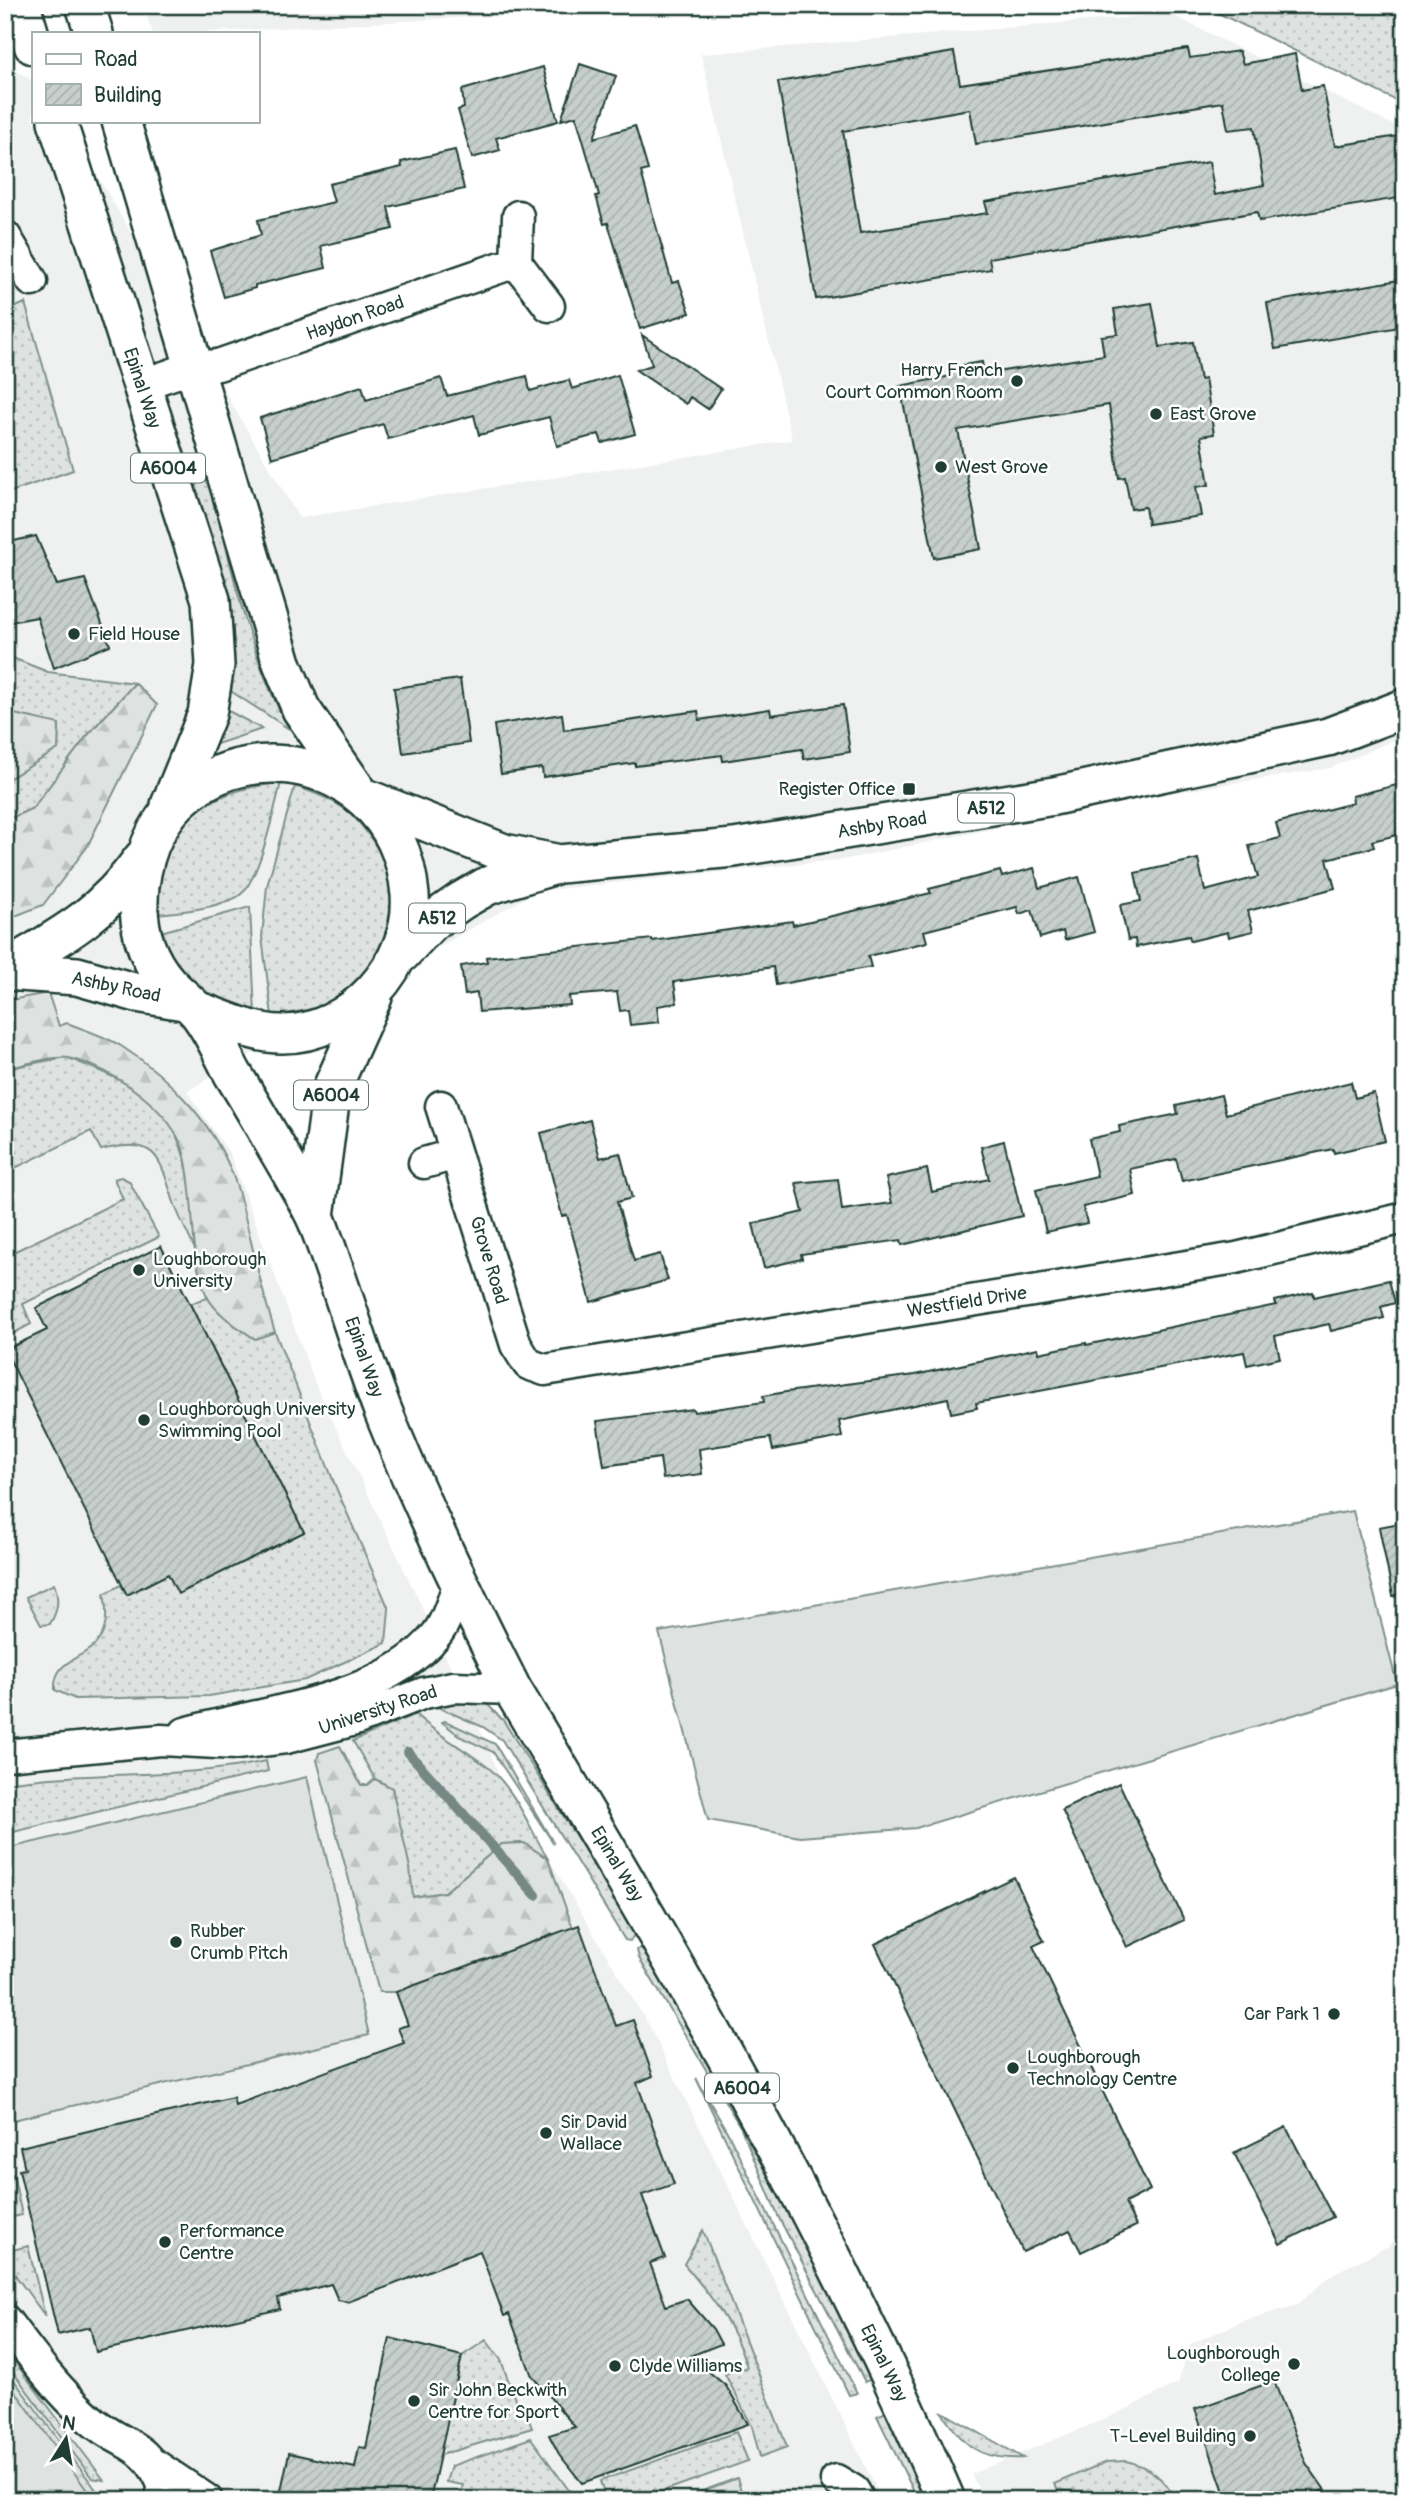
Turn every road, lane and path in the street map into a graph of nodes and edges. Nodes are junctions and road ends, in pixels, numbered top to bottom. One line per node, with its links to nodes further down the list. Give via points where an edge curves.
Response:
1 (21, 5): 4 (main road)
2 (85, 5): 3 (main road)
3 (94, 32)
4 (32, 42)
5 (57, 122): 13 (main road, Epinal Way / A6004)
6 (121, 122): 12 (main road, A6004)
7 (518, 216): 9 (street)
8 (5, 236): 10 (street)
9 (516, 262): 11 (street); 12 (street, Haydon Road, via 218,365)
10 (32, 281)
11 (549, 306)
12 (193, 367): 13 (street, Haydon Road); 15 (main road, A6004, via 282,663 301,709)
13 (141, 385): 16 (main road, Epinal Way / A6004, via 211,600 215,665 207,715)
14 (1405, 708): 18 (main road, Ashby Road / A512, via 1328,737 1054,796 734,848)
15 (363, 795): 16 (main road, Ashby Road, via 327,773 290,764 254,763 205,781); 18 (main road, Ashby Road / A512, via 504,853); 20 (main road, via 397,840 407,870 410,902 406,933)
16 (165, 816): 17 (main road)
17 (143, 858): 19 (main road, Ashby Road, via 119,892 75,929); 21 (main road, Epinal Way, via 138,907 146,946 162,975)
18 (558, 864): 20 (main road, Ashby Road / A512, via 487,886 461,901 431,922)
19 (5, 970): 21 (main road, Ashby Road, via 88,978)
20 (388, 972): 21 (main road, Ashby Road, via 360,1004 338,1019 285,1034 265,1033); 25 (main road, Epinal Way / A6004, via 332,1088)
21 (190, 1006): 25 (main road, Epinal Way / A6004)
22 (441, 1106): 23 (street, Grove Road)
23 (456, 1154): 24 (street); 27 (street, Grove Road, via 516,1345)
24 (424, 1163)
25 (315, 1216): 28 (main road, Epinal Way / A6004, via 383,1412)
26 (1404, 1223): 27 (street, Westfield Drive, via 1236,1258 584,1365 545,1370)
27 (528, 1363)
28 (460, 1581): 29 (main road, Epinal Way / A6004); 30 (street, University Road, via 438,1633 410,1661 346,1693)
29 (512, 1689): 30 (street, University Road, via 434,1690 355,1720 286,1738 236,1744); 38 (main road, Epinal Way / A6004, via 674,1960 898,2388)
30 (161, 1740): 31 (street, University Road)
31 (5, 1755)
32 (5, 2320): 33 (street, via 45,2374 92,2421 141,2450)
33 (155, 2465): 35 (street, via 164,2487); 36 (street)
34 (836, 2480): 37 (street, via 854,2491)
35 (160, 2500)
36 (207, 2500)
37 (859, 2500)
38 (946, 2500)

